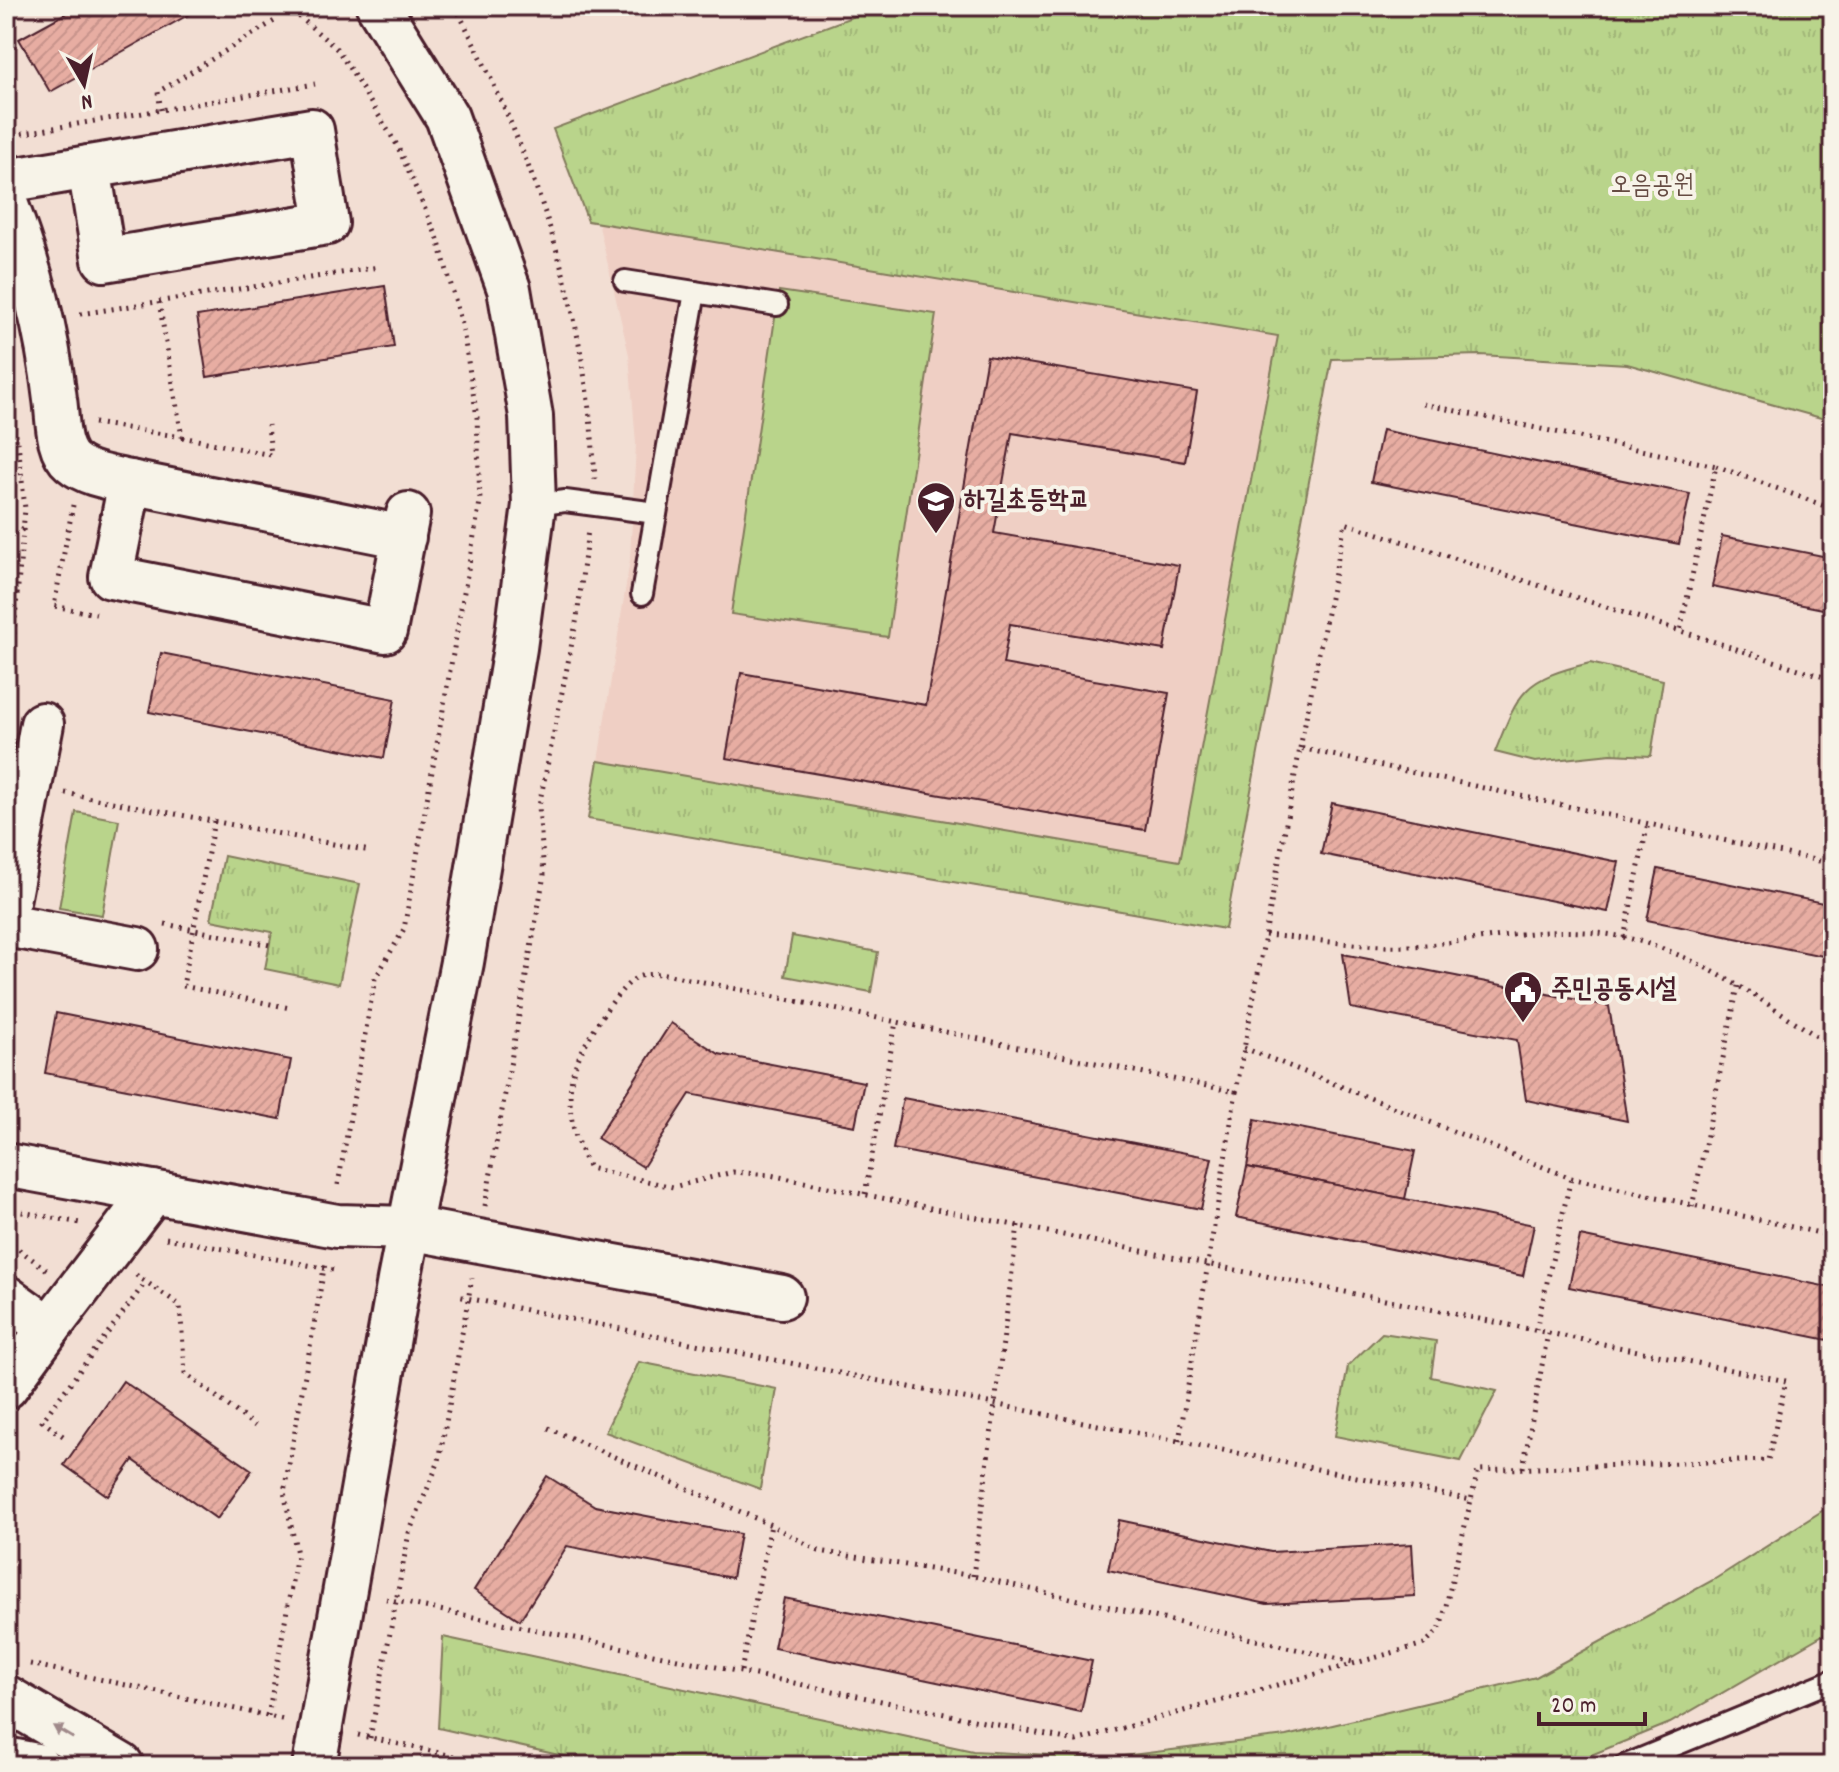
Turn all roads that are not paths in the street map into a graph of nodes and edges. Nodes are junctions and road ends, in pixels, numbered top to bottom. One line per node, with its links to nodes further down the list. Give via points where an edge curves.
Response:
1 (378, 6): 9 (street, via 447,117 509,289 531,416)
2 (89, 167): 2 (street, via 104,260 327,223 312,130); 3 (street)
3 (6, 181)
4 (6, 203): 8 (street, via 33,273 61,447 73,462)
5 (625, 281): 6 (lane)
6 (695, 292): 7 (lane); 10 (lane)
7 (777, 305)
8 (130, 482): 8 (street, via 111,577 385,631 406,525)
9 (534, 505): 10 (lane, via 565,501); 19 (street, via 462,962)
10 (656, 513): 11 (lane)
11 (642, 594)
12 (24, 720): 13 (street, via 32,787)
13 (6, 912)
14 (6, 925): 15 (street)
15 (150, 936)
16 (6, 1138): 17 (street)
17 (23, 1168): 18 (street)
18 (153, 1192): 19 (street, via 331,1225); 22 (street)
19 (409, 1228): 21 (street); 26 (street)
20 (6, 1297): 22 (street)
21 (782, 1297)
22 (49, 1328): 23 (street)
23 (6, 1387)
24 (14, 1680): 29 (main road, one-way to 24)
25 (1833, 1680): 30 (lane)
26 (318, 1747)
27 (6, 1760): 28 (main road)
28 (37, 1766)
29 (121, 1766)
30 (1624, 1766)

